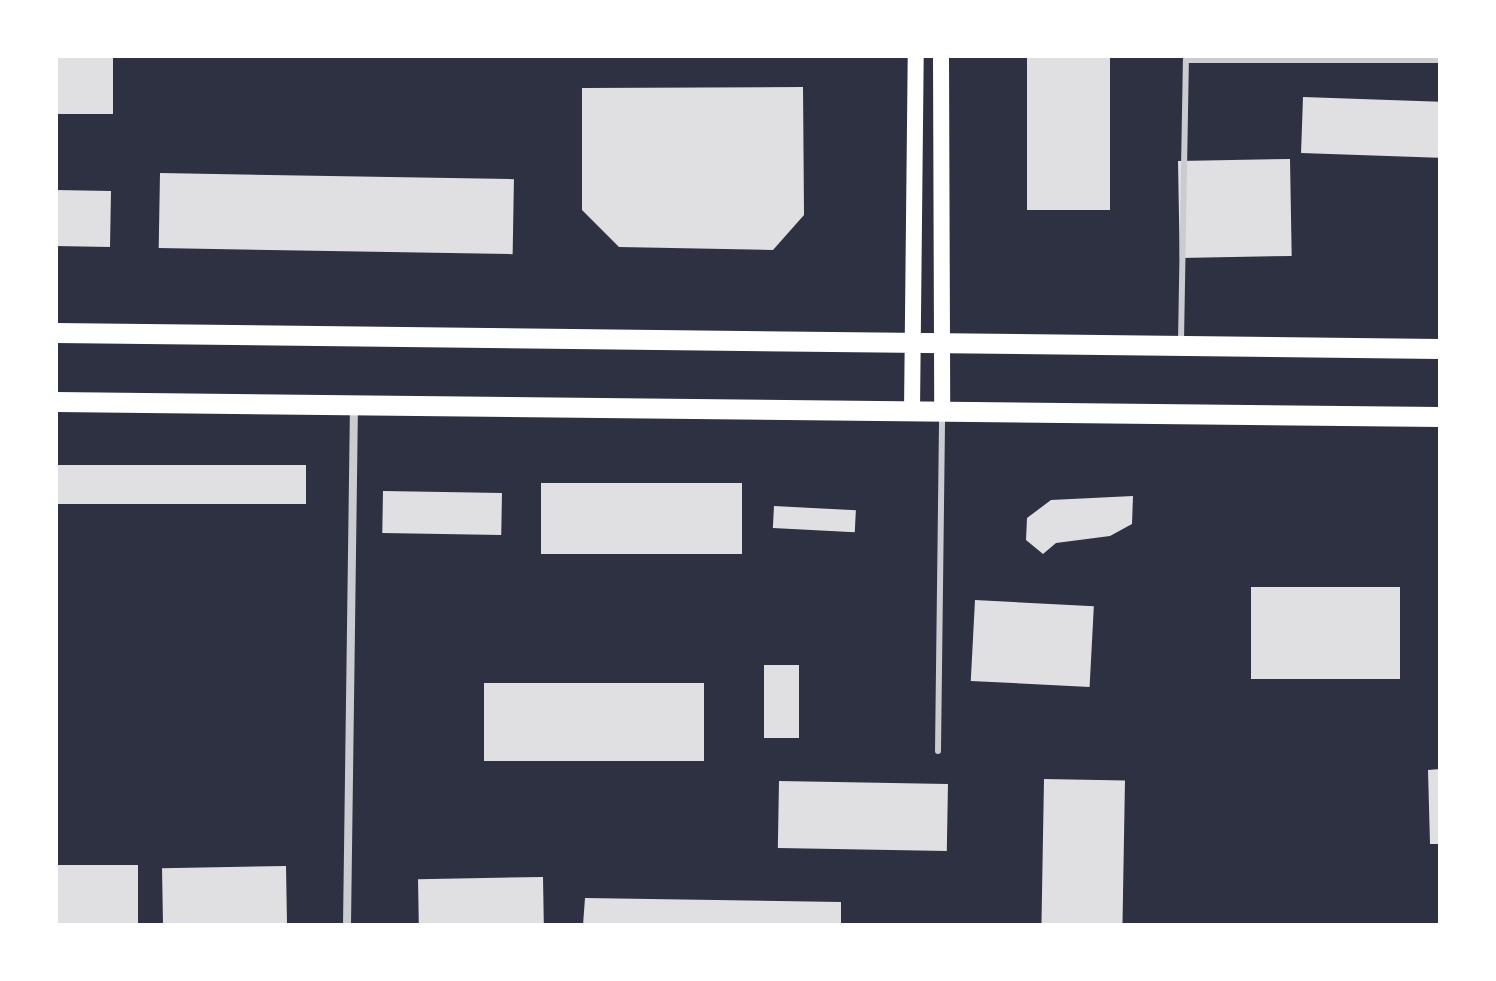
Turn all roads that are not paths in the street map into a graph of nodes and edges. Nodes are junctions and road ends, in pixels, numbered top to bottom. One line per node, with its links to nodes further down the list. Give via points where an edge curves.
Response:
1 (916, 56): 5 (main road)
2 (941, 56): 6 (main road)
3 (1440, 60): 7 (lane, via 1186,60)
4 (56, 333): 5 (main road)
5 (913, 348): 6 (main road); 11 (main road)
6 (944, 348): 7 (main road); 12 (main road)
7 (1181, 349): 8 (main road)
8 (1440, 349)
9 (56, 402): 10 (main road)
10 (354, 405): 11 (main road); 15 (street)
11 (912, 411): 12 (main road)
12 (942, 412): 13 (main road); 14 (lane)
13 (1440, 417)
14 (938, 751)
15 (347, 925)

